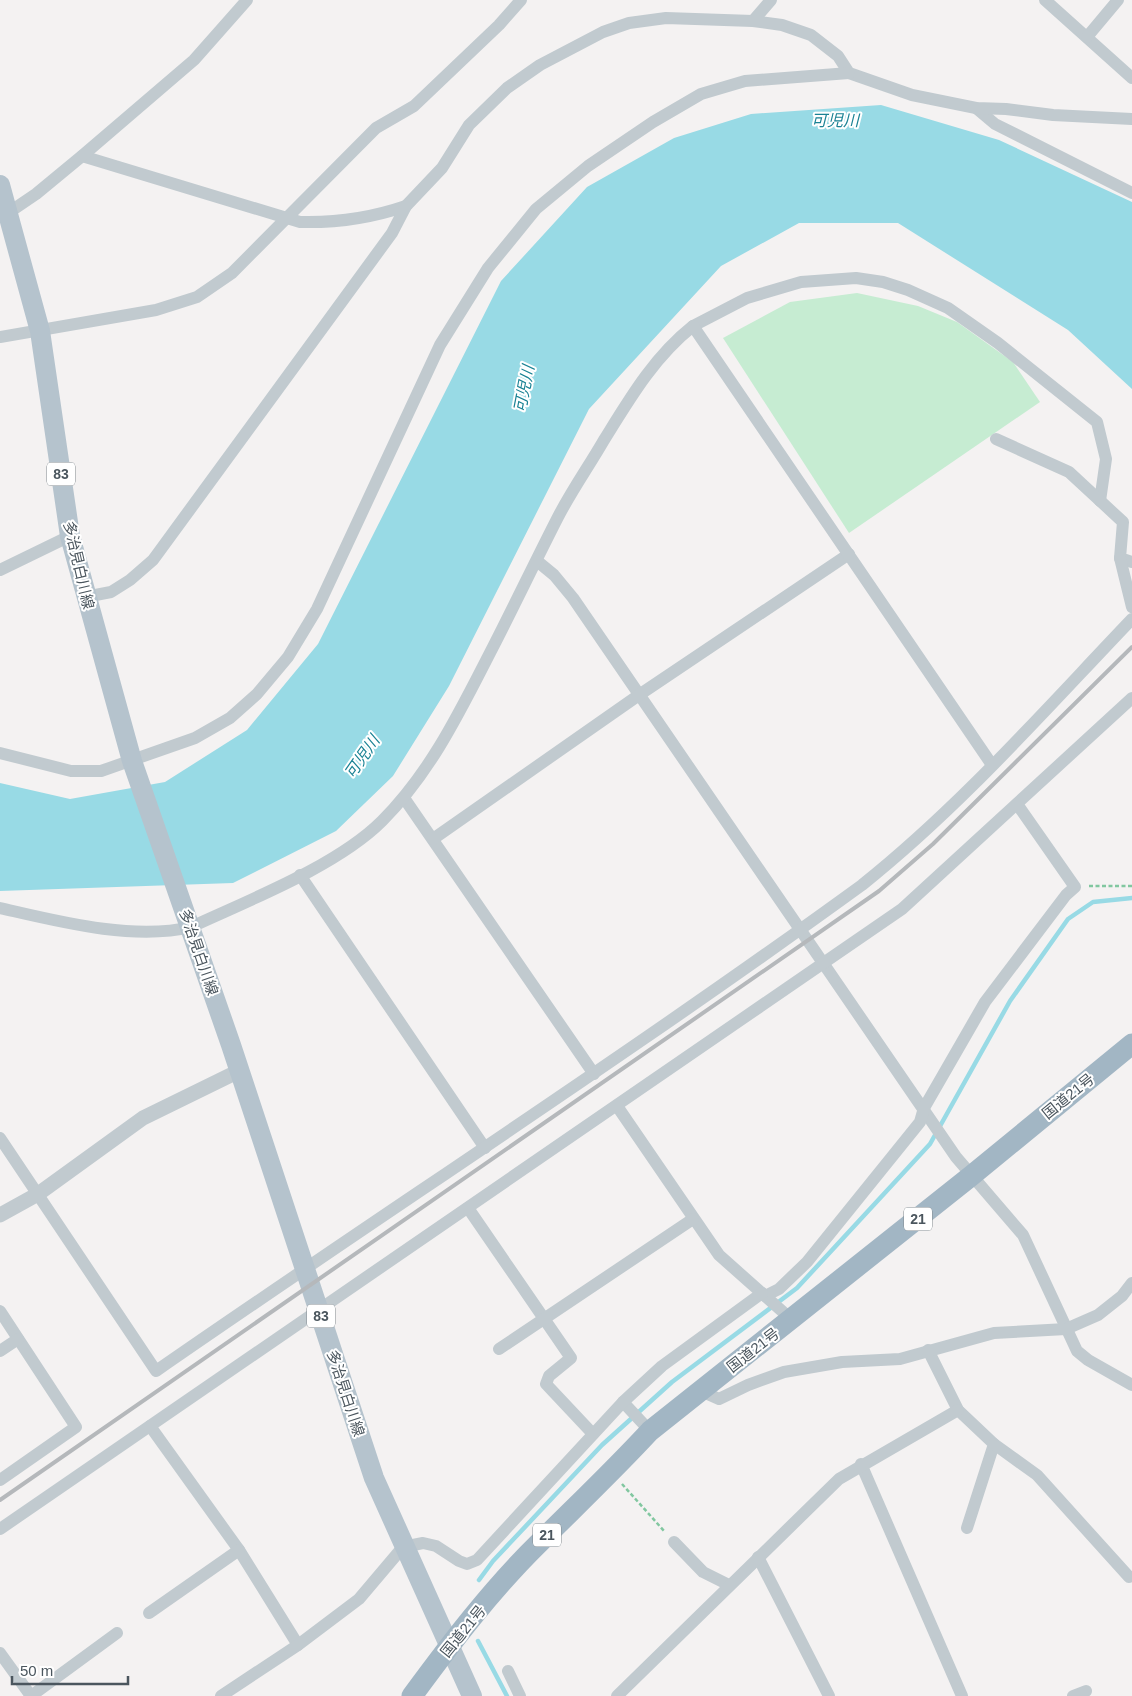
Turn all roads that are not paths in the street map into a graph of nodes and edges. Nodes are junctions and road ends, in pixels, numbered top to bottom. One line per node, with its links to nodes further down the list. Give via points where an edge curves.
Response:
1 (247, 0): 12 (street, via 194,60)
2 (521, 0): 17 (street, via 414,106 376,128)
3 (771, 0): 6 (street)
4 (1044, 0): 7 (street)
5 (1118, 0): 7 (street)
6 (753, 21): 8 (street, via 782,25 810,35 838,56); 15 (street, via 666,18 628,23 603,32 540,65 507,88 469,125 442,168)
7 (1087, 37): 9 (street)
8 (849, 73): 10 (street, via 912,95); 34 (street, via 745,81 701,94 588,166 536,209 488,268 440,345 317,609 288,658 257,694 230,718 195,738)
9 (1132, 78)
10 (976, 108): 11 (street); 14 (street, via 995,124)
11 (1132, 119)
12 (82, 156): 16 (street, via 36,194); 17 (street)
13 (0, 185): 16 (main road, 多治見白川線 / 83)
14 (1132, 193)
15 (406, 206): 17 (street, via 334,223 300,222); 28 (street, via 392,233 153,560 111,592)
16 (8, 212): 19 (main road, 多治見白川線 / 83)
17 (286, 217): 19 (street, via 232,273 197,297 156,310)
18 (693, 326): 22 (street, via 747,298 801,282 856,278 908,290 948,308 1097,422 1106,459); 24 (street); 26 (street, via 669,345 629,400 558,516)
19 (40, 331): 20 (street); 23 (main road, 多治見白川線 / 83)
20 (0, 337)
21 (996, 440): 22 (street, via 1069,472)
22 (1100, 500): 25 (street, via 1123,522)
23 (70, 536): 27 (street); 28 (main road, 多治見白川線 / 83)
24 (849, 554): 31 (street); 35 (street)
25 (1126, 560): 29 (street)
26 (537, 561): 31 (street, via 573,598); 36 (street, via 452,727)
27 (0, 570)
28 (85, 597): 34 (main road, 多治見白川線 / 83)
29 (1132, 607)
30 (1132, 618): 35 (street)
31 (639, 695): 38 (street); 42 (street)
32 (1132, 698): 37 (street)
33 (0, 753): 34 (street, via 71,771 101,771)
34 (132, 761): 41 (main road, 多治見白川線 / 83)
35 (992, 765): 42 (street, via 897,857)
36 (404, 798): 38 (street); 39 (street, via 358,841)
37 (1017, 804): 43 (street, via 902,909); 48 (street, via 1075,887 985,1002)
38 (433, 839): 46 (street)
39 (300, 876): 41 (street); 50 (street)
40 (0, 908): 41 (street, via 62,922 150,933)
41 (191, 928): 45 (main road, 多治見白川線 / 83)
42 (801, 930): 43 (street); 46 (street)
43 (823, 964): 47 (street); 48 (street)
44 (1132, 1044): 51 (highway, 国道21号 / 21)
45 (239, 1071): 52 (street, via 143,1118); 56 (main road, 多治見白川線 / 83)
46 (594, 1074): 50 (street)
47 (617, 1106): 53 (street); 55 (street)
48 (924, 1108): 51 (street); 58 (street, via 920,1122 813,1255 778,1289)
49 (0, 1138): 52 (street)
50 (485, 1148): 56 (street)
51 (971, 1176): 62 (highway, 国道21号 / 21); 63 (street, via 1023,1235)
52 (38, 1194): 54 (street); 56 (street, via 156,1371)
53 (468, 1208): 59 (street); 61 (street)
54 (0, 1215)
55 (693, 1218): 58 (street, via 719,1255); 61 (street)
56 (304, 1268): 59 (main road, 多治見白川線 / 83)
57 (1132, 1283): 63 (street, via 1122,1296 1098,1315)
58 (763, 1294): 62 (street); 70 (street, via 662,1366)
59 (320, 1310): 72 (street); 81 (main road, 多治見白川線 / 83, via 374,1478)
60 (0, 1312): 64 (street)
61 (544, 1319): 65 (street); 74 (street, via 571,1358 549,1376 546,1384)
62 (792, 1320): 69 (highway, 国道21号 / 21)
63 (1066, 1329): 66 (street, via 994,1333); 68 (street, via 1077,1351)
64 (18, 1339): 67 (street); 77 (street, via 76,1427)
65 (499, 1349)
66 (928, 1350): 69 (street, via 900,1359 842,1362 784,1372 719,1399); 71 (street)
67 (0, 1351)
68 (1132, 1384)
69 (701, 1391): 73 (highway, 国道21号 / 21)
70 (623, 1402): 73 (street); 74 (street)
71 (958, 1410): 75 (street); 76 (street)
72 (150, 1426): 78 (street); 82 (street)
73 (650, 1432): 89 (highway, 国道21号 / 21, via 538,1543)
74 (593, 1434): 81 (street, via 477,1560 467,1564 436,1546 423,1543)
75 (994, 1444): 79 (street); 84 (street, via 1037,1476)
76 (862, 1464): 83 (street, via 839,1479); 100 (street)
77 (0, 1480)
78 (0, 1528)
79 (967, 1528)
80 (674, 1542): 85 (street, via 703,1572)
81 (403, 1547): 88 (street, via 360,1599); 89 (main road, 多治見白川線 / 83)
82 (239, 1550): 86 (street); 88 (street)
83 (758, 1557): 85 (street); 99 (street)
84 (1129, 1578)
85 (729, 1585): 98 (street)
86 (149, 1613)
87 (117, 1633): 93 (street)
88 (298, 1645): 94 (street)
89 (450, 1645): 95 (highway, 国道21号 / 21); 96 (main road, 多治見白川線 / 83)
90 (0, 1653): 93 (street)
91 (508, 1671): 97 (street)
92 (1086, 1691): 101 (street)
93 (31, 1696)
94 (221, 1696)
95 (412, 1696)
96 (472, 1696)
97 (520, 1696)
98 (617, 1696)
99 (829, 1696)
100 (962, 1696)
101 (1073, 1696)

